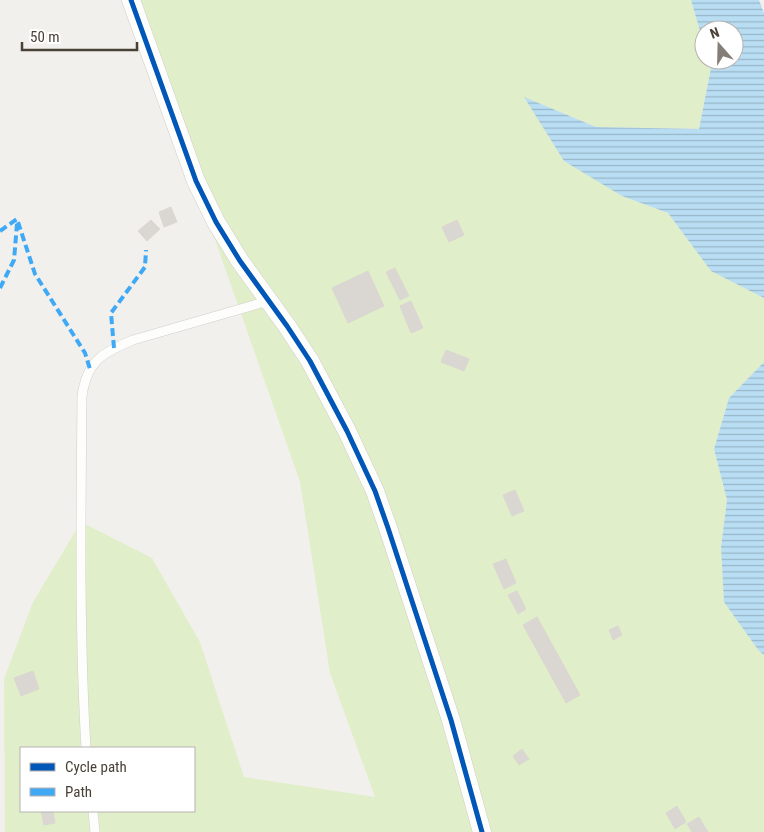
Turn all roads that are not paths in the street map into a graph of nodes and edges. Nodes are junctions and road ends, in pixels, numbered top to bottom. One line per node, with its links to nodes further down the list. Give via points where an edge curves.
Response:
1 (131, 0): 2 (street, via 196,181 216,222)
2 (268, 301): 3 (lane, via 114,348 100,356 84,382 80,576); 6 (street, via 323,384 374,491 445,703)
3 (86, 747)
4 (93, 812): 5 (lane)
5 (95, 832)
6 (482, 832)

